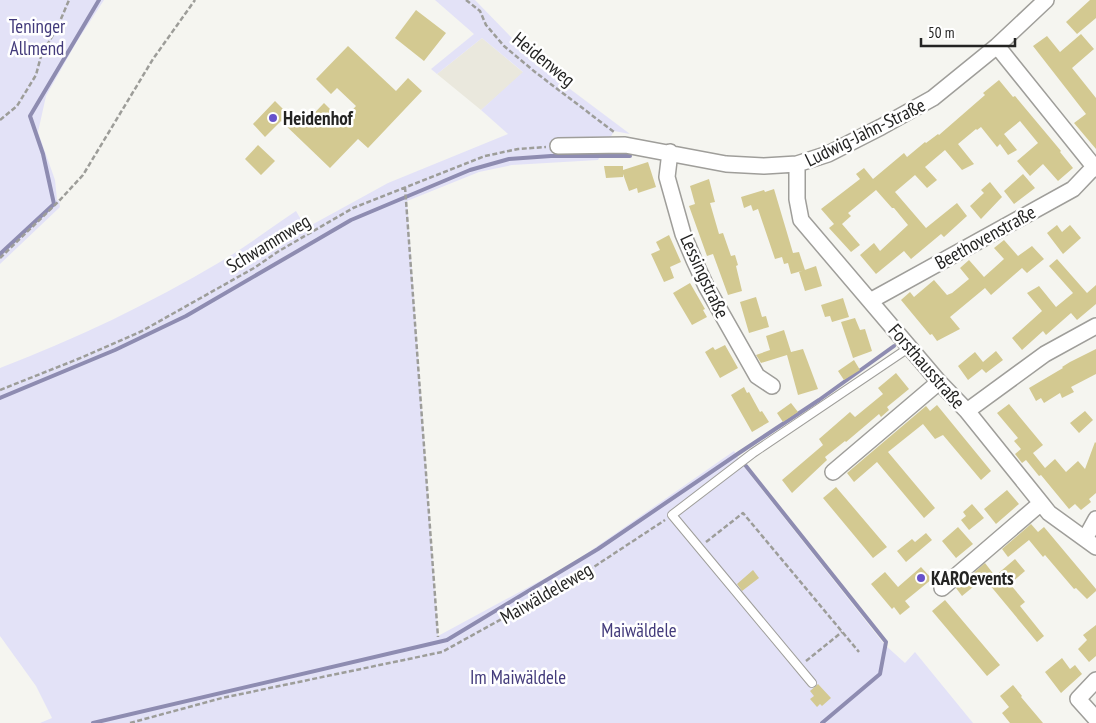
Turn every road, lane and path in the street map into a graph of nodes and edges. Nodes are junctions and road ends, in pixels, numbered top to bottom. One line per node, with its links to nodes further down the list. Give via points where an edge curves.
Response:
1 (68, 0): 6 (path, via 41,56 36,75 16,106)
2 (195, 0): 13 (path, via 153,59 83,175)
3 (466, 0): 7 (path, Heidenweg, via 480,12 486,25 504,46)
4 (1046, 0): 5 (street, Ludwig-Jahn-Straße)
5 (997, 46): 10 (street, Ludwig-Jahn-Straße, via 933,98 828,154); 11 (street)
6 (0, 120)
7 (614, 131)
8 (558, 146): 9 (street, Ludwig-Jahn-Straße, via 625,144); 12 (path, Schwammweg, via 485,156)
9 (670, 152): 10 (street, Ludwig-Jahn-Straße, via 726,164); 18 (street, Lessingstraße, via 667,177 694,260 757,376)
10 (797, 164): 14 (street, Forsthausstraße, via 801,220)
11 (1095, 168): 14 (street, Beethovenstraße, via 1073,189)
12 (405, 189): 19 (path, Schwammweg, via 353,208 142,331); 29 (path)
13 (0, 258)
14 (870, 300): 16 (street, Forsthausstraße)
15 (1096, 326): 20 (street, via 1045,354)
16 (910, 346): 17 (street, Forsthausstraße); 23 (lane, via 753,453)
17 (939, 382): 20 (street, Forsthausstraße); 21 (street)
18 (772, 386)
19 (0, 390)
20 (967, 412): 22 (street, Forsthausstraße)
21 (833, 472)
22 (1041, 503): 25 (street, Forsthausstraße, via 1049,513); 27 (street)
23 (672, 514): 26 (lane); 35 (path, Maiwäldeleweg, via 583,574 442,652 222,698)
24 (1096, 519): 25 (street)
25 (1090, 543)
26 (699, 548): 28 (path, via 743,513); 31 (lane)
27 (942, 588)
28 (842, 632): 30 (path); 31 (path)
29 (438, 636)
30 (859, 652)
31 (799, 667): 33 (lane)
32 (1096, 680): 34 (street, via 1078,699)
33 (812, 683)
34 (1096, 719)
35 (130, 723)

